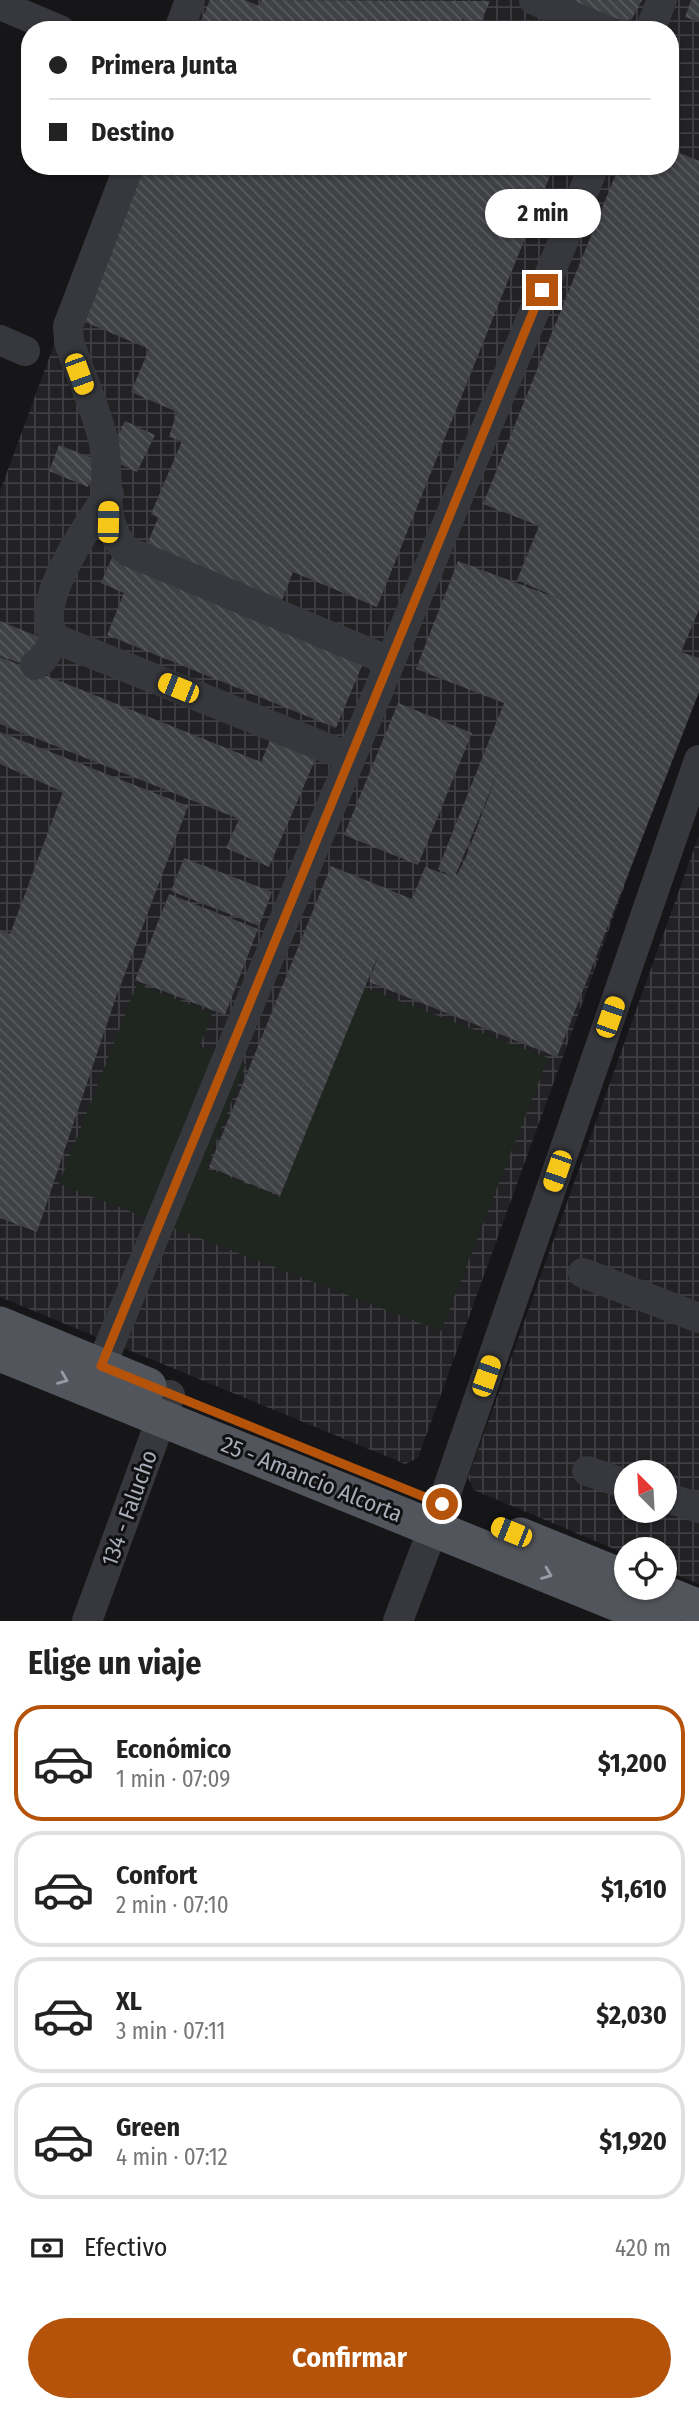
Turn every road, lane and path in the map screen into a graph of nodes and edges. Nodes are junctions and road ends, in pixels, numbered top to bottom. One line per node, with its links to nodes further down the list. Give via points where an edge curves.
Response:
1 (190, 0): 6 (street)
2 (534, 0): 7 (street)
3 (662, 0): 8 (street)
4 (0, 5): 5 (street)
5 (38, 21)
6 (182, 21)
7 (584, 21)
8 (654, 21)
9 (126, 175): 11 (street, via 68,326 69,342 103,440)
10 (590, 175): 13 (street)
11 (109, 494): 12 (street, via 59,578 49,623); 13 (street, via 108,522 116,541 127,551)
12 (57, 639): 14 (street); 15 (street)
13 (389, 661): 15 (street)
14 (35, 665)
15 (349, 757): 21 (street)
16 (699, 760): 27 (street)
17 (583, 1273): 18 (street)
18 (699, 1318)
19 (0, 1325): 21 (main road)
20 (0, 1353): 22 (main road, one-way to 22)
21 (101, 1366): 22 (main road)
22 (166, 1407): 27 (main road); 31 (street, 134 - Falucho)
23 (587, 1471): 24 (street)
24 (614, 1480)
25 (677, 1501): 26 (street)
26 (699, 1508)
27 (438, 1517): 28 (main road); 32 (street); 33 (main road, one-way to 33)
28 (614, 1575)
29 (677, 1599): 30 (main road)
30 (699, 1608)
31 (87, 1621)
32 (398, 1621)
33 (662, 1621)

